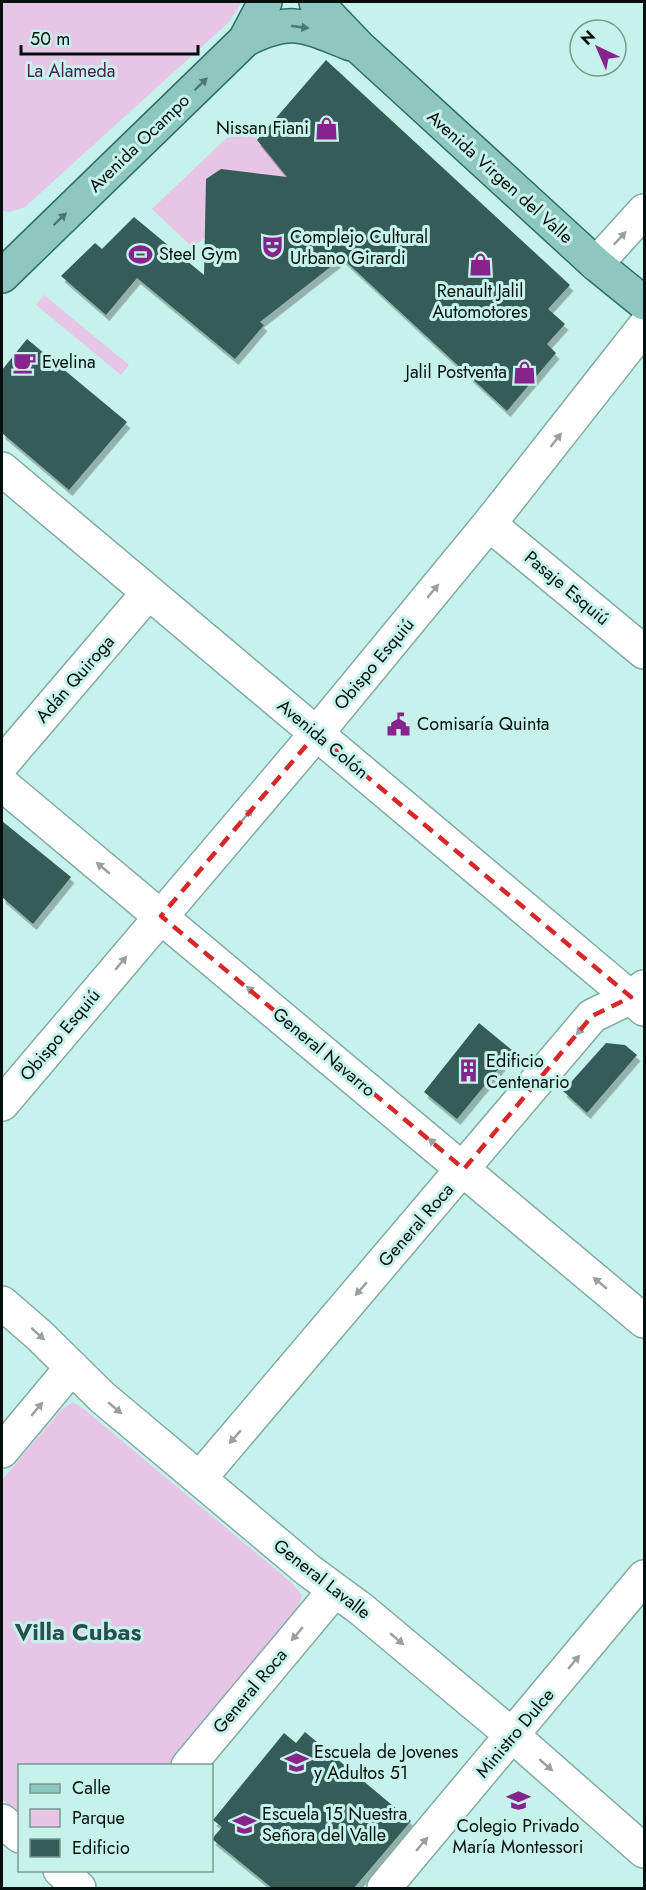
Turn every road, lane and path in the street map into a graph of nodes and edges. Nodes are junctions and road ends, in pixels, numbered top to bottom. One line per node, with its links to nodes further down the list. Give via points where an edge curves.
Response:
1 (265, 2): 3 (main road, Avenida Ocampo)
2 (316, 2): 4 (main road, Avenida Virgen del Valle)
3 (245, 40): 4 (main road, Avenida Virgen del Valle, one-way to 4, via 282,26 304,26); 6 (main road, Avenida Ocampo, one-way to 3)
4 (359, 47): 7 (main road, Avenida Virgen del Valle)
5 (645, 211): 7 (street, one-way to 5)
6 (7, 261)
7 (596, 264): 8 (main road, Avenida Virgen del Valle)
8 (645, 303)
9 (645, 327): 11 (street, Obispo Esquiú, one-way to 9)
10 (2, 469): 12 (street, Avenida Colón)
11 (489, 524): 13 (street, Pasaje Esquiú); 14 (street, Obispo Esquiú, one-way to 11)
12 (148, 593): 14 (street, Avenida Colón); 15 (street, Adán Quiroga)
13 (645, 652)
14 (316, 734): 17 (street, Obispo Esquiú, one-way to 14); 18 (street, Avenida Colón)
15 (2, 764)
16 (2, 784): 17 (street, General Navarro, one-way to 16)
17 (161, 916): 19 (street, Obispo Esquiú, one-way to 17); 20 (street, General Navarro, one-way to 17)
18 (640, 998): 20 (street, General Roca, one-way to 20, via 592,1016)
19 (2, 1104)
20 (464, 1169): 22 (street, General Navarro, one-way to 20); 25 (street, General Roca, one-way to 25)
21 (2, 1303): 23 (street, General Lavalle, one-way to 23)
22 (645, 1321)
23 (72, 1367): 24 (street, one-way to 23); 25 (street, General Lavalle, one-way to 25, via 102,1397)
24 (2, 1451)
25 (200, 1478): 27 (street, General Lavalle)
26 (645, 1577): 28 (street, Ministro Dulce, one-way to 26)
27 (335, 1590): 28 (street, General Lavalle, one-way to 28); 29 (street, General Roca, one-way to 29)
28 (513, 1736): 32 (street, General Lavalle, one-way to 32); 37 (street, Ministro Dulce, one-way to 28)
29 (190, 1764)
30 (2, 1821): 31 (street)
31 (18, 1834)
32 (645, 1851)
33 (62, 1872): 35 (street)
34 (98, 1872): 36 (street)
35 (79, 1888)
36 (85, 1888)
37 (384, 1888)

